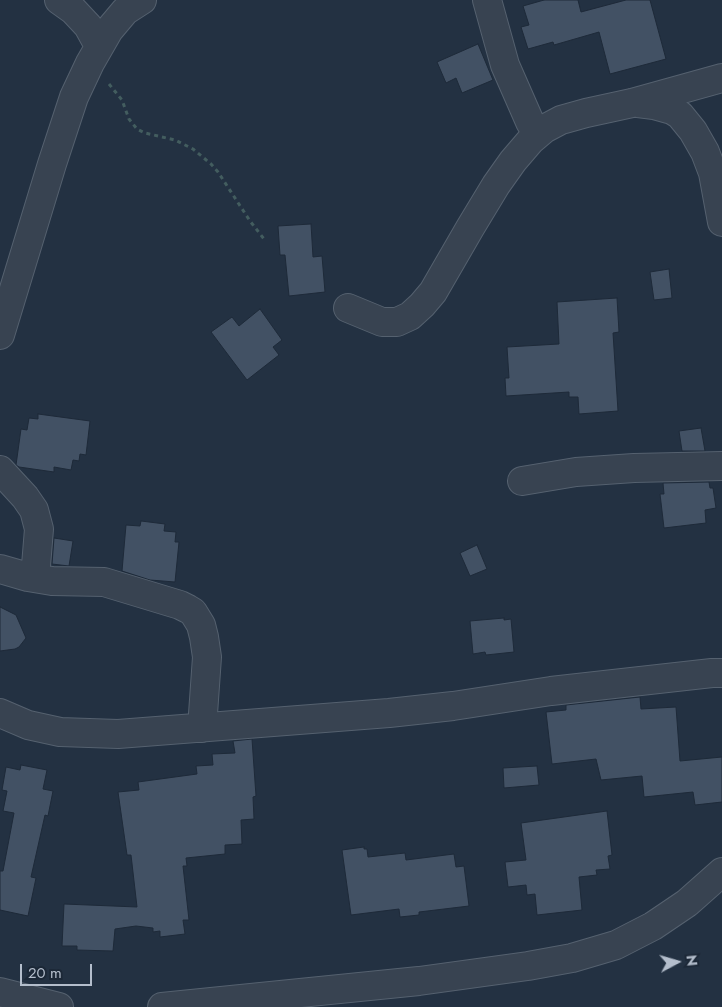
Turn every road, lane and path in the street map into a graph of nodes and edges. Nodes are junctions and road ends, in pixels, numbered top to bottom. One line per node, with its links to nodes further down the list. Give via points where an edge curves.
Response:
1 (59, 0): 4 (street, via 88,26)
2 (141, 0): 4 (street, via 125,11)
3 (487, 0): 7 (street, via 505,65)
4 (95, 54): 9 (path, via 122,100 129,120 137,129 184,144 211,164); 11 (street, via 74,97)
5 (722, 78): 6 (street)
6 (632, 103): 7 (street, via 561,120); 8 (street, via 672,110 694,131 714,172)
7 (537, 134): 10 (street, via 496,186 422,305 397,322 382,322)
8 (722, 222)
9 (264, 239)
10 (348, 308)
11 (0, 335)
12 (722, 466): 14 (street, via 576,472)
13 (0, 470): 16 (street, via 34,510 39,529)
14 (522, 481)
15 (0, 569): 16 (street)
16 (35, 578): 19 (street, via 104,582 193,612 201,625 207,657)
17 (722, 673): 19 (street, via 551,691 389,713)
18 (0, 713): 19 (street, via 28,725 60,732 118,734)
19 (202, 728)
20 (722, 872): 23 (street, via 687,903 653,926 616,945 572,958 419,981)
21 (0, 992): 22 (street)
22 (60, 1007)
23 (162, 1007)

